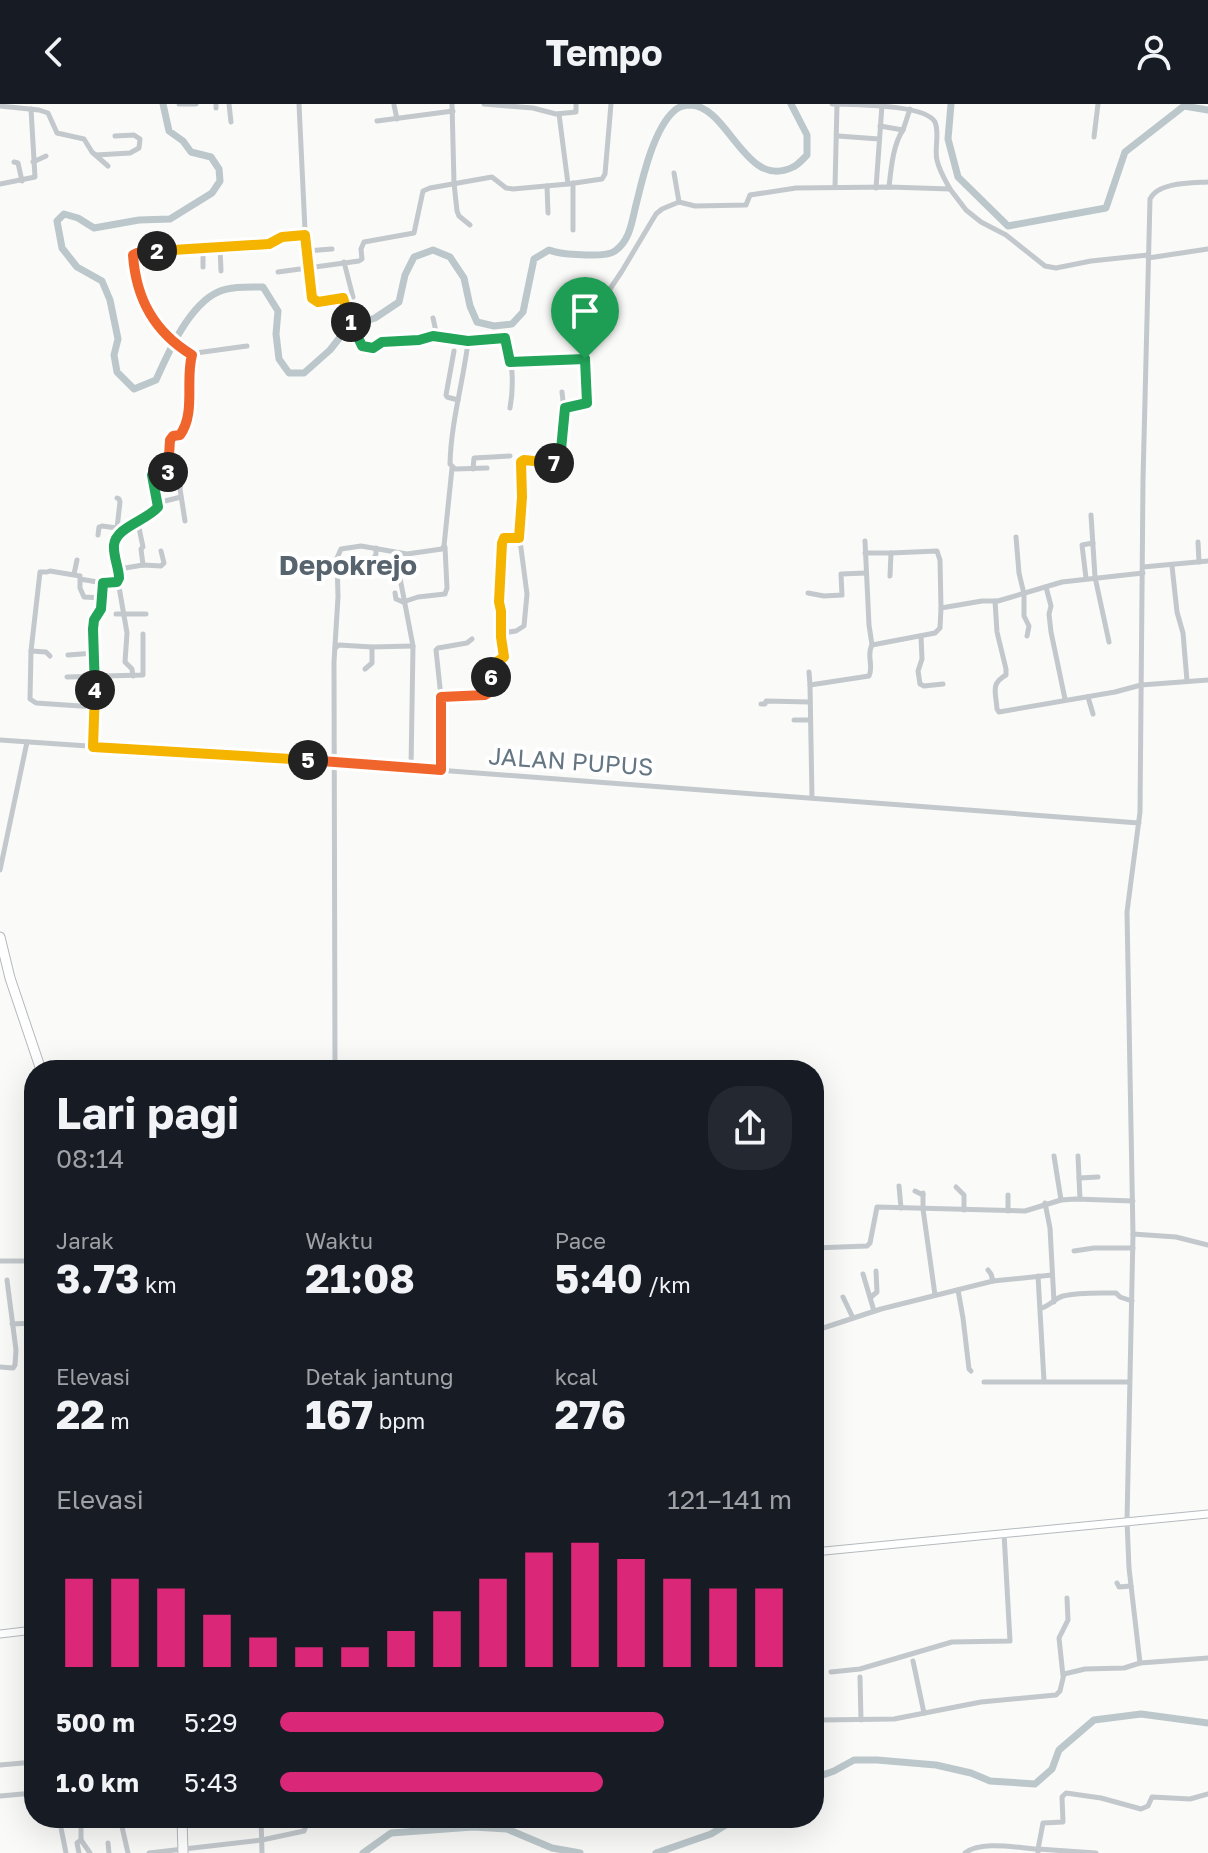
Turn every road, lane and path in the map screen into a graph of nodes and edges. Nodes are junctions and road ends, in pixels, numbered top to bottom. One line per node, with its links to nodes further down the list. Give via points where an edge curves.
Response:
1 (179, 104): 2 (street)
2 (196, 104)
3 (229, 104): 21 (street)
4 (299, 104): 48 (street)
5 (484, 104): 6 (street)
6 (501, 104): 18 (street)
7 (576, 104): 18 (street, via 576,112)
8 (611, 104): 38 (street, via 604,177)
9 (835, 104): 12 (street); 25 (street)
10 (1098, 104): 26 (street)
11 (394, 105): 19 (street)
12 (882, 105): 17 (street); 22 (street)
13 (0, 106): 14 (street)
14 (21, 106): 16 (street)
15 (452, 107): 19 (street); 36 (street)
16 (31, 109): 28 (street, via 48,113 57,133 84,139); 31 (street)
17 (913, 110): 23 (street); 43 (street, via 934,120 937,159)
18 (559, 114): 38 (street)
19 (397, 119): 20 (street)
20 (377, 121)
21 (231, 122)
22 (880, 126): 23 (street); 27 (street)
23 (903, 130): 41 (street)
24 (115, 136): 28 (street, via 134,135 140,145 130,153)
25 (838, 136): 27 (street); 40 (street)
26 (1094, 137)
27 (879, 139): 42 (street)
28 (95, 155): 32 (street)
29 (46, 156): 31 (street)
30 (14, 162): 34 (street)
31 (33, 162): 34 (street, via 35,177)
32 (108, 166)
33 (674, 173): 44 (street)
34 (22, 181): 37 (street)
35 (1208, 182): 54 (street, via 1153,194)
36 (454, 183): 39 (street, via 492,177 510,189); 46 (street, via 457,211); 55 (street, via 423,191 414,233 366,241 361,260)
37 (0, 184)
38 (570, 184): 39 (street); 47 (street)
39 (547, 186): 45 (street)
40 (835, 187): 42 (street); 44 (street, via 752,194 744,205)
41 (889, 187): 42 (street); 43 (street)
42 (876, 188)
43 (950, 189): 54 (street, via 975,218 1045,266)
44 (679, 202): 63 (street, via 656,214 592,316)
45 (548, 213)
46 (470, 225)
47 (573, 230)
48 (305, 235): 49 (street); 53 (street)
49 (220, 247): 50 (street); 58 (street)
50 (203, 248): 56 (street); 68 (street, via 133,255 153,320 168,339)
51 (332, 249): 53 (street)
52 (1208, 249): 54 (street)
53 (306, 251): 57 (street)
54 (1148, 257): 105 (street)
55 (344, 262): 57 (street); 60 (street)
56 (203, 267)
57 (308, 268): 59 (street); 64 (street, via 314,300 343,298 362,346)
58 (221, 271)
59 (278, 272)
60 (353, 297)
61 (567, 311): 63 (street)
62 (433, 318): 64 (street)
63 (575, 319): 69 (street)
64 (439, 336): 65 (street)
65 (468, 341): 70 (street, via 505,338); 72 (street)
66 (247, 346): 68 (street)
67 (454, 351): 72 (street, via 446,395)
68 (192, 355): 82 (street, via 184,429 170,440 168,473 152,475)
69 (585, 359): 70 (street); 73 (street, via 587,403)
70 (510, 362): 74 (street)
71 (562, 392): 73 (street)
72 (458, 400): 76 (street)
73 (566, 407): 89 (street, via 559,461 521,462)
74 (510, 408)
75 (510, 456): 78 (street, via 474,458)
76 (452, 468): 78 (street); 93 (street)
77 (487, 468): 78 (street)
78 (473, 469)
79 (183, 471): 80 (street)
80 (181, 497): 82 (street); 84 (street)
81 (117, 498): 86 (street)
82 (158, 507): 85 (street)
83 (1091, 515): 92 (street)
84 (185, 521)
85 (138, 523): 86 (street); 102 (street)
86 (119, 529): 87 (street, via 100,526); 104 (street, via 113,548)
87 (98, 535)
88 (1016, 537): 117 (street)
89 (519, 538): 125 (street, via 502,540); 125 (street, via 527,594 524,626)
90 (865, 541): 96 (street)
91 (1198, 542): 101 (street)
92 (1093, 543): 110 (street); 111 (street, via 1082,545)
93 (444, 546): 98 (street); 120 (street, via 445,594)
94 (376, 548): 98 (street); 106 (street); 134 (street, via 356,546 339,552)
95 (161, 551): 102 (street, via 163,565)
96 (865, 553): 97 (street); 107 (street)
97 (891, 553): 109 (street); 121 (street, via 937,551)
98 (399, 554): 120 (street)
99 (77, 560): 108 (street)
100 (1208, 561): 101 (street)
101 (1199, 562): 103 (street)
102 (143, 565): 104 (street)
103 (1172, 566): 105 (street); 145 (street)
104 (119, 569): 112 (street)
105 (1143, 570): 110 (street); 148 (street)
106 (367, 572)
107 (866, 573): 116 (street, via 841,574 842,595); 131 (street)
108 (79, 576): 113 (street); 118 (street, via 84,597); 135 (street, via 40,572)
109 (890, 576)
110 (1095, 577): 111 (street); 130 (street)
111 (1086, 578): 114 (street)
112 (118, 581): 113 (street); 123 (street)
113 (103, 583): 118 (street)
114 (1046, 587): 117 (street); 151 (street)
115 (395, 593): 120 (street)
116 (808, 593)
117 (1024, 594): 119 (street); 128 (street)
118 (102, 598): 136 (street, via 94,620)
119 (995, 601): 121 (street); 151 (street, via 1006,672 996,683 997,707 1001,712)
120 (403, 602): 132 (street)
121 (941, 608): 127 (street, via 940,628)
122 (116, 614): 123 (street)
123 (123, 614): 124 (street); 142 (street, via 125,661)
124 (146, 614)
125 (502, 632): 149 (street, via 504,657 491,668 490,692)
126 (143, 634): 142 (street, via 144,674)
127 (921, 636): 131 (street); 146 (street, via 920,684)
128 (1027, 636)
129 (472, 639): 149 (street, via 436,649)
130 (1109, 642)
131 (872, 645): 147 (street, via 869,676)
132 (413, 646): 133 (street); 162 (street)
133 (372, 647): 134 (street); 139 (street, via 373,662)
134 (334, 648): 161 (street)
135 (31, 651): 138 (street); 154 (street, via 31,701)
136 (95, 653): 137 (street); 141 (street)
137 (68, 655)
138 (50, 656)
139 (365, 669)
140 (809, 672): 147 (street)
141 (95, 676): 142 (street); 143 (street); 154 (street)
142 (133, 676)
143 (67, 677)
144 (1208, 680): 145 (street)
145 (1187, 681): 148 (street)
146 (943, 684)
147 (810, 685): 152 (street)
148 (1141, 685): 150 (street); 165 (street)
149 (441, 697): 163 (street)
150 (1088, 697): 151 (street); 155 (street)
151 (1065, 700)
152 (810, 702): 153 (street); 157 (street)
153 (761, 704)
154 (95, 707): 160 (street)
155 (1093, 714)
156 (794, 720): 157 (street)
157 (810, 720): 164 (street)
158 (0, 740): 159 (street, JALAN PUPUS)
159 (27, 742): 160 (street, JALAN PUPUS); 166 (street)
160 (93, 747): 161 (street, JALAN PUPUS)
161 (335, 762): 162 (street, JALAN PUPUS); 169 (street)
162 (411, 768): 163 (street, JALAN PUPUS)
163 (441, 770): 164 (street, JALAN PUPUS)
164 (812, 798): 165 (street, JALAN PUPUS)
165 (1139, 823): 180 (street, via 1127,912)
166 (0, 870)
167 (0, 937): 168 (highway)
168 (38, 1060)
169 (335, 1060)
170 (1054, 1156): 179 (street)
171 (1078, 1156): 173 (street)
172 (1098, 1177): 173 (street)
173 (1079, 1178): 178 (street)
174 (899, 1186): 182 (street)
175 (956, 1187): 184 (street, via 965,1196)
176 (915, 1191): 183 (street, via 923,1194)
177 (1008, 1195): 185 (street)
178 (1080, 1199): 179 (street); 180 (street)
179 (1061, 1200): 181 (street)
180 (1133, 1201): 186 (street)
181 (1045, 1203): 185 (street, via 1030,1211); 196 (street)
182 (901, 1208): 183 (street); 188 (street, via 875,1208 867,1246)
183 (923, 1209): 184 (street); 201 (street)
184 (964, 1210): 185 (street)
185 (1008, 1211)
186 (1133, 1234): 187 (street); 189 (street)
187 (1208, 1245)
188 (824, 1248)
189 (1133, 1248): 190 (street); 204 (street)
190 (1074, 1251)
191 (0, 1261): 192 (street)
192 (24, 1261)
193 (988, 1270): 199 (street)
194 (876, 1271): 203 (street, via 877,1292)
195 (863, 1274): 203 (street)
196 (1052, 1275): 197 (street); 205 (street)
197 (1038, 1276): 199 (street); 206 (street)
198 (7, 1280): 210 (street)
199 (993, 1281): 200 (street)
200 (958, 1290): 201 (street); 213 (street)
201 (935, 1295): 207 (street)
202 (843, 1297): 208 (street)
203 (871, 1297): 207 (street)
204 (1132, 1301): 205 (street, via 1116,1293 1093,1293); 216 (street)
205 (1054, 1302): 206 (street)
206 (1041, 1308): 214 (street)
207 (874, 1311): 208 (street)
208 (853, 1318): 211 (street)
209 (24, 1323): 210 (street)
210 (12, 1324): 212 (street, via 15,1365)
211 (824, 1328)
212 (0, 1367)
213 (971, 1371)
214 (1044, 1381): 215 (street); 216 (street)
215 (984, 1382)
216 (1129, 1382): 218 (street)
217 (1208, 1514): 218 (main road)
218 (1127, 1521): 219 (main road); 222 (street)
219 (1004, 1533): 220 (main road); 229 (street, via 1010,1641 952,1642 860,1669)
220 (824, 1551)
221 (1117, 1583): 222 (street)
222 (1131, 1586): 228 (street)
223 (1067, 1598): 231 (street, via 1068,1620 1059,1638)
224 (24, 1631): 225 (main road)
225 (0, 1634)
226 (1208, 1658): 228 (street)
227 (913, 1661): 232 (street)
228 (1140, 1663): 231 (street)
229 (831, 1672)
230 (860, 1677): 234 (street)
231 (1063, 1677): 232 (street, via 1056,1695)
232 (924, 1713): 234 (street)
233 (824, 1720): 234 (street)
234 (861, 1720)
235 (24, 1763): 236 (street)
236 (0, 1765)
237 (24, 1794): 239 (street)
238 (1208, 1794): 250 (street, via 1190,1799 1152,1797 1141,1809 1066,1793 1063,1822 1043,1823)
239 (0, 1796)
240 (61, 1828): 251 (street)
241 (81, 1828): 246 (street)
242 (122, 1828): 255 (street)
243 (182, 1828): 249 (highway)
244 (261, 1828): 247 (street)
245 (305, 1828): 247 (street)
246 (81, 1840): 252 (street); 253 (street)
247 (262, 1840): 249 (street); 257 (street)
248 (108, 1843): 254 (street)
249 (183, 1850): 256 (street)
250 (1038, 1851): 258 (street, via 982,1846); 259 (street)
251 (66, 1853)
252 (79, 1853)
253 (90, 1853)
254 (109, 1853)
255 (128, 1853)
256 (150, 1853)
257 (262, 1853)
258 (965, 1853)
259 (1096, 1853)

